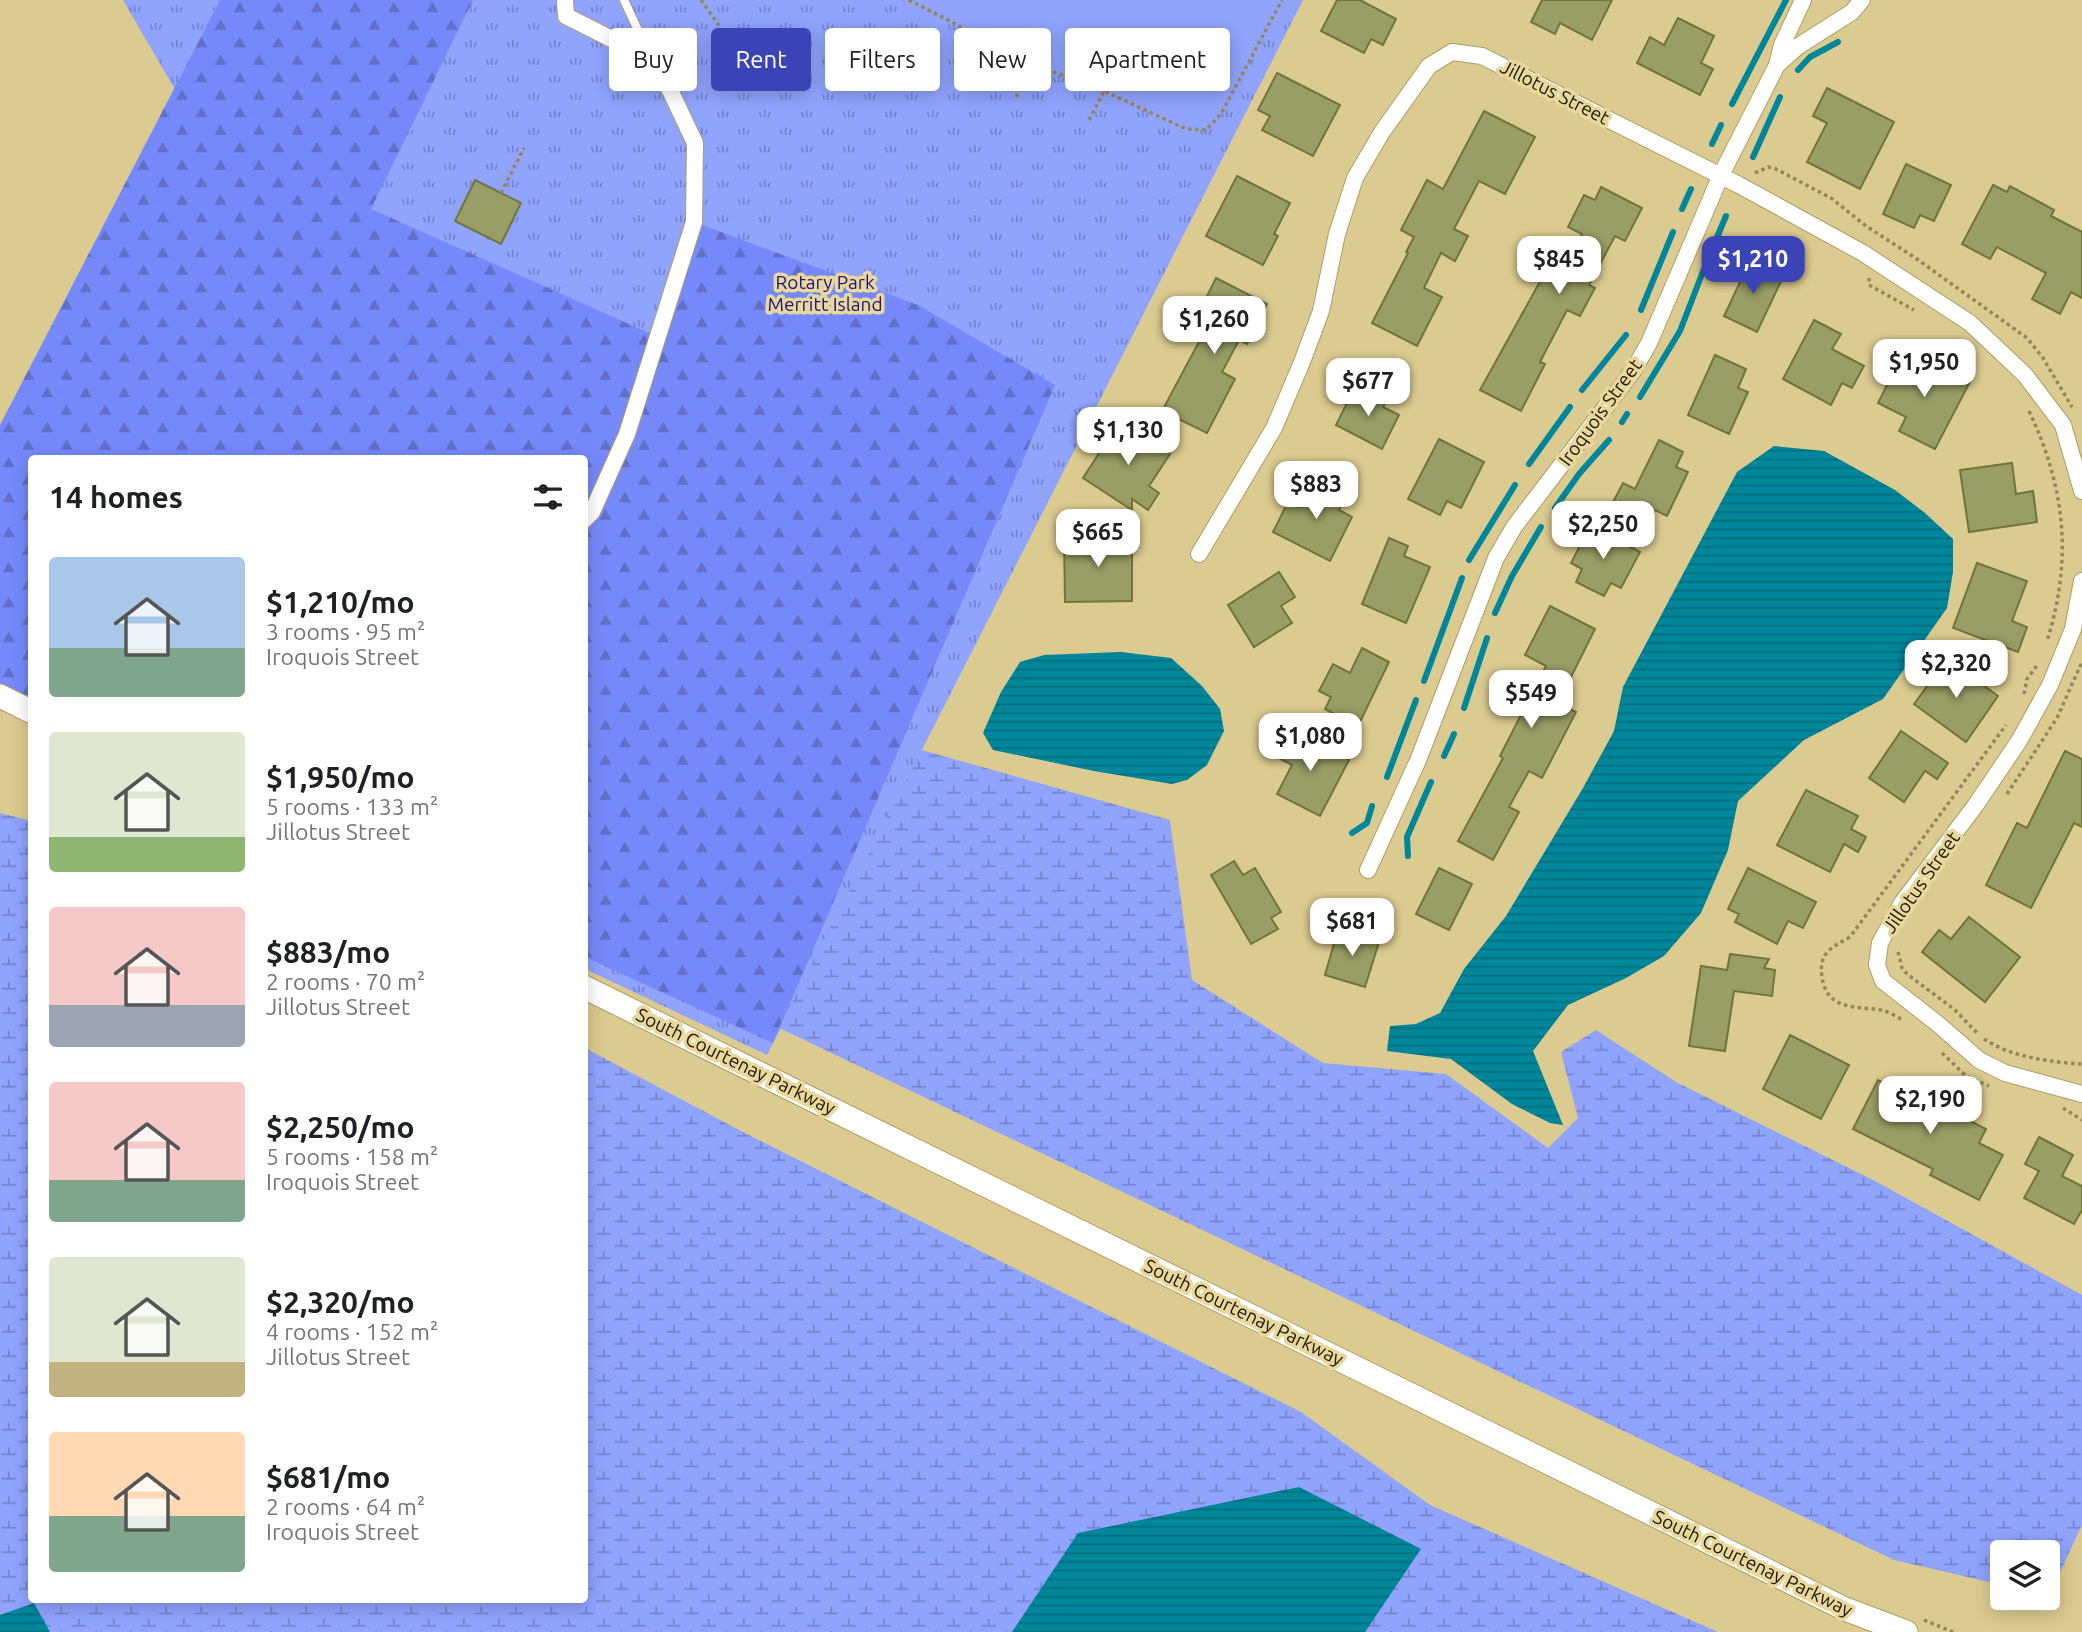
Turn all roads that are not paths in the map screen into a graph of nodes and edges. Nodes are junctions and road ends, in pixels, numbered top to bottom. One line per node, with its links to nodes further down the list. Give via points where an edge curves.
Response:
1 (565, 0): 6 (street, via 566,16)
2 (624, 0): 5 (lane)
3 (1802, 0): 7 (street, Iroquois Street)
4 (1862, 0): 7 (street, Iroquois Street)
5 (637, 28)
6 (609, 38)
7 (1777, 65): 9 (street, Iroquois Street)
8 (670, 91): 11 (street, via 695,144 694,222 627,434)
9 (1721, 175): 10 (street, Jillotus Street, via 1868,257 1970,323 2025,375 2063,425); 12 (street, Jillotus Street, via 1482,55 1452,52 1429,66 1355,178 1337,234 1321,311 1302,362 1274,428); 16 (street, Iroquois Street, via 1633,371 1514,527 1496,558 1419,758)
10 (2082, 491)
11 (588, 516)
12 (1199, 554)
13 (2082, 581): 18 (street, Jillotus Street, via 2073,629 2050,685 2005,763 1902,903 1880,943 1877,965 1883,981 1979,1060 2005,1073)
14 (0, 696): 15 (main road)
15 (28, 710)
16 (1368, 870)
17 (588, 989): 19 (main road, South Courtenay Parkway, via 1844,1609)
18 (2082, 1094)
19 (1906, 1632)

